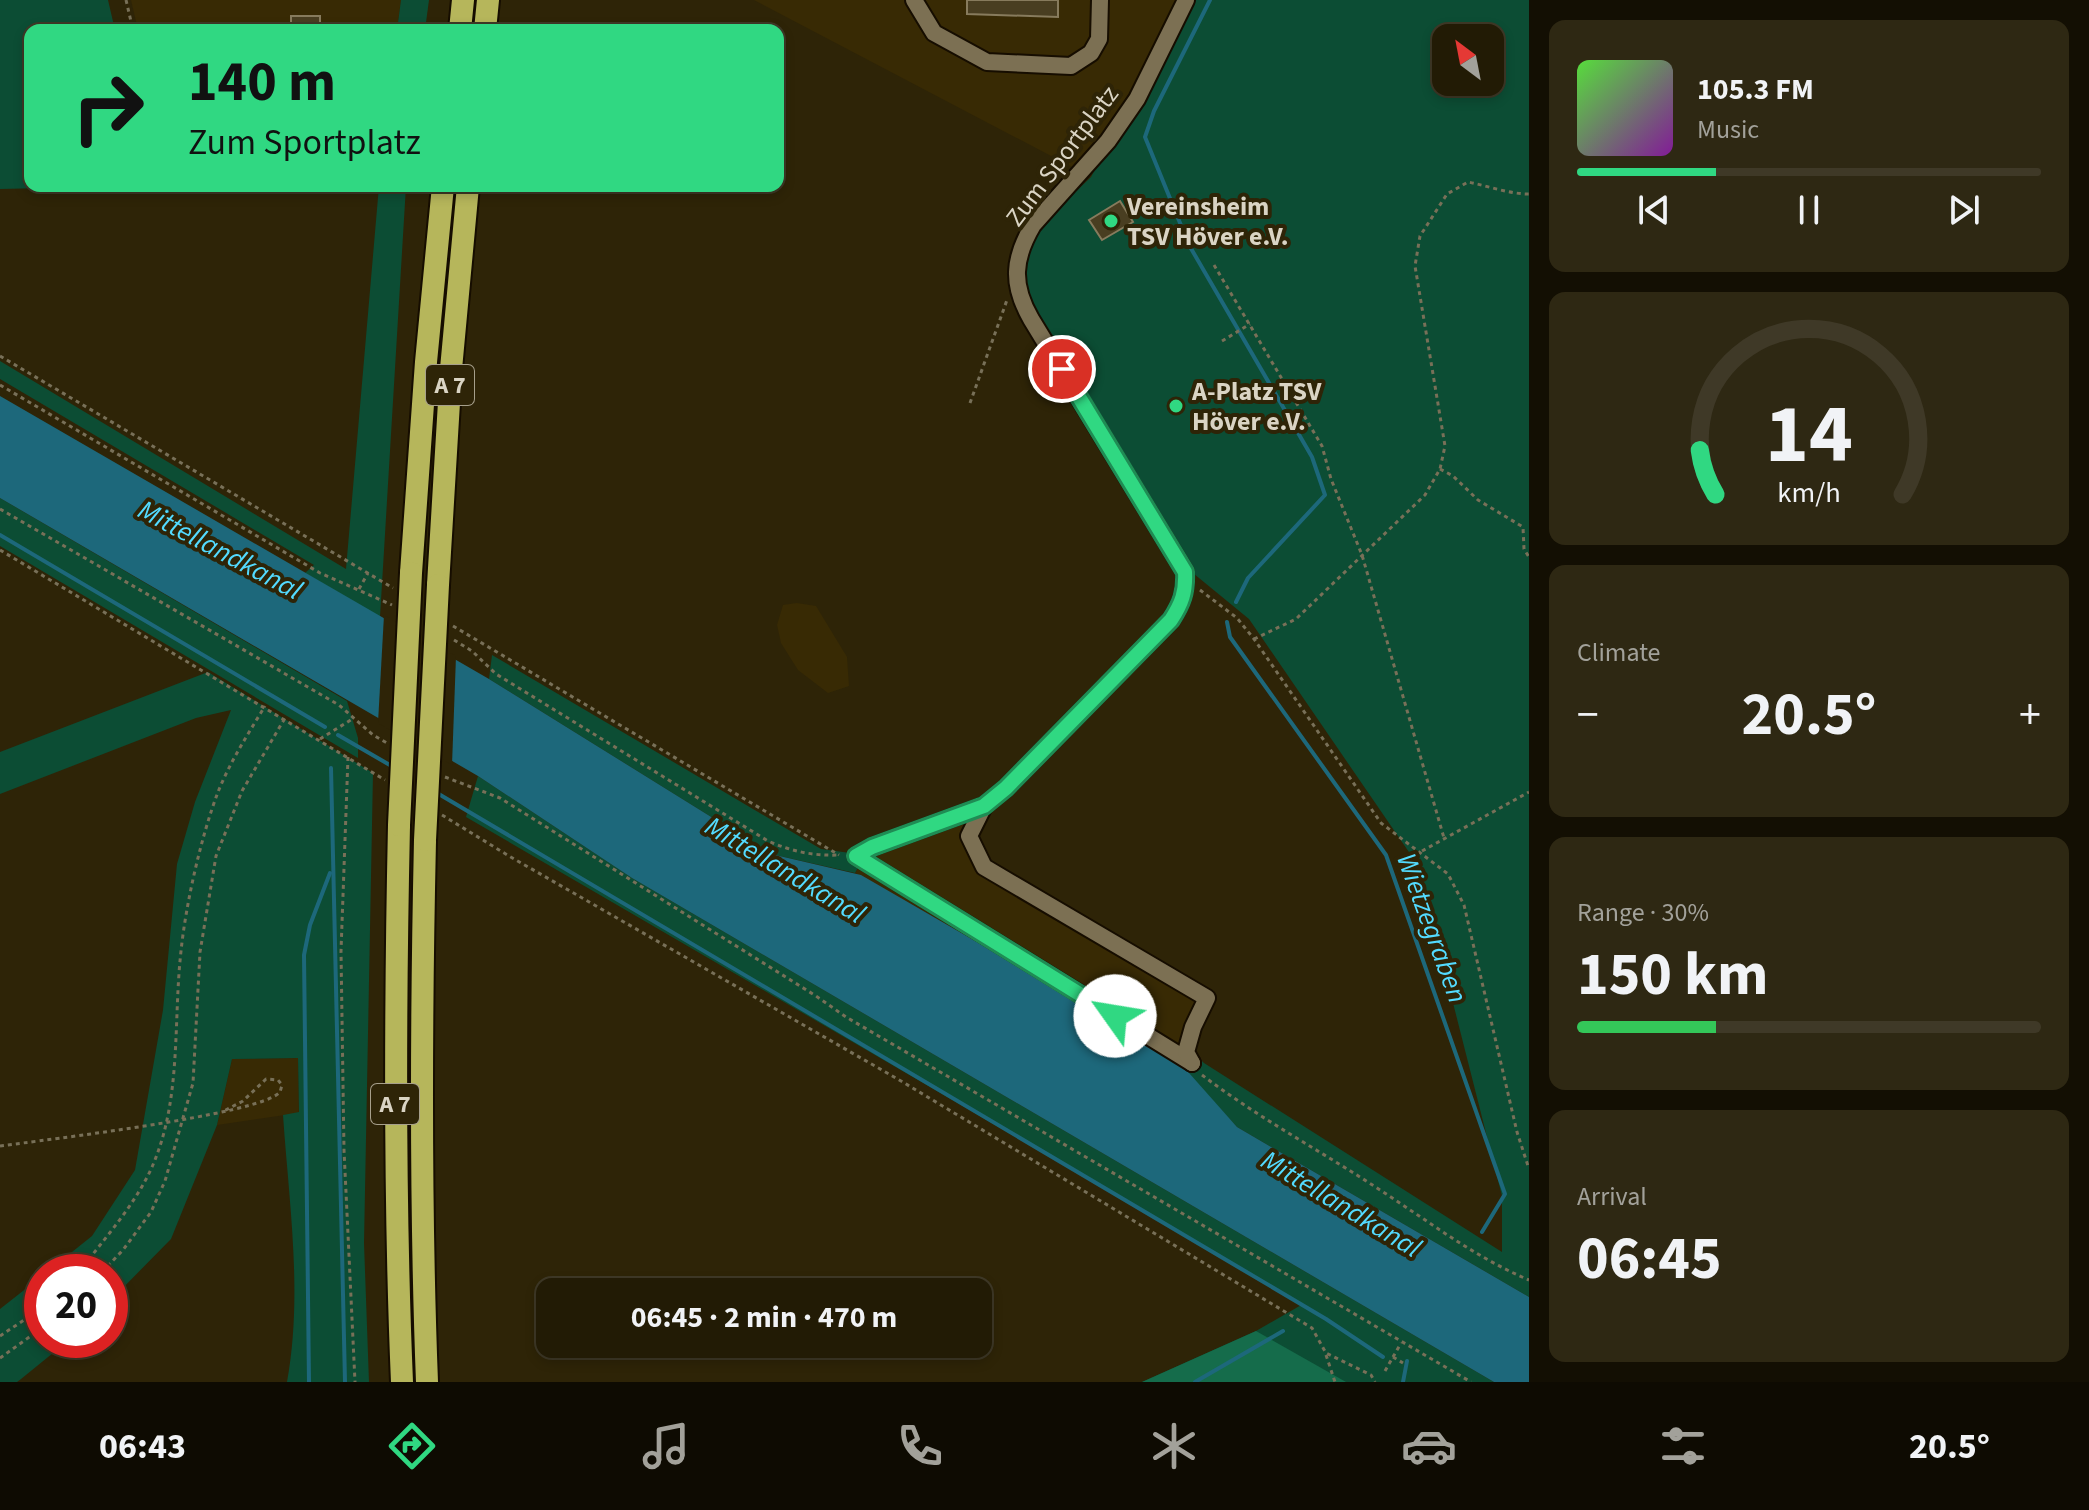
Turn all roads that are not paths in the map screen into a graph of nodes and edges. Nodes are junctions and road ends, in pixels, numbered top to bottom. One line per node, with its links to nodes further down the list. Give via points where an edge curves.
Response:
1 (463, 0): 6 (highway)
2 (488, 0): 7 (highway)
3 (914, 0): 4 (street, via 934,33 987,62 1071,66 1091,53 1099,39)
4 (1100, 0)
5 (1186, 0): 10 (street, Zum Sportplatz, via 1137,99 1108,141 1033,225 1016,277 1026,309 1185,572 1186,589 1171,620 1029,767)
6 (461, 24)
7 (486, 24)
8 (442, 192): 11 (highway, A 7, bridge, via 411,573 399,825 395,1209)
9 (467, 192): 12 (highway, A 7, bridge, via 451,369 425,840 421,1236)
10 (984, 806): 10 (street, via 969,836 984,867 1207,998 1186,1052 1192,1063 856,856)
11 (402, 1382)
12 (427, 1382)

